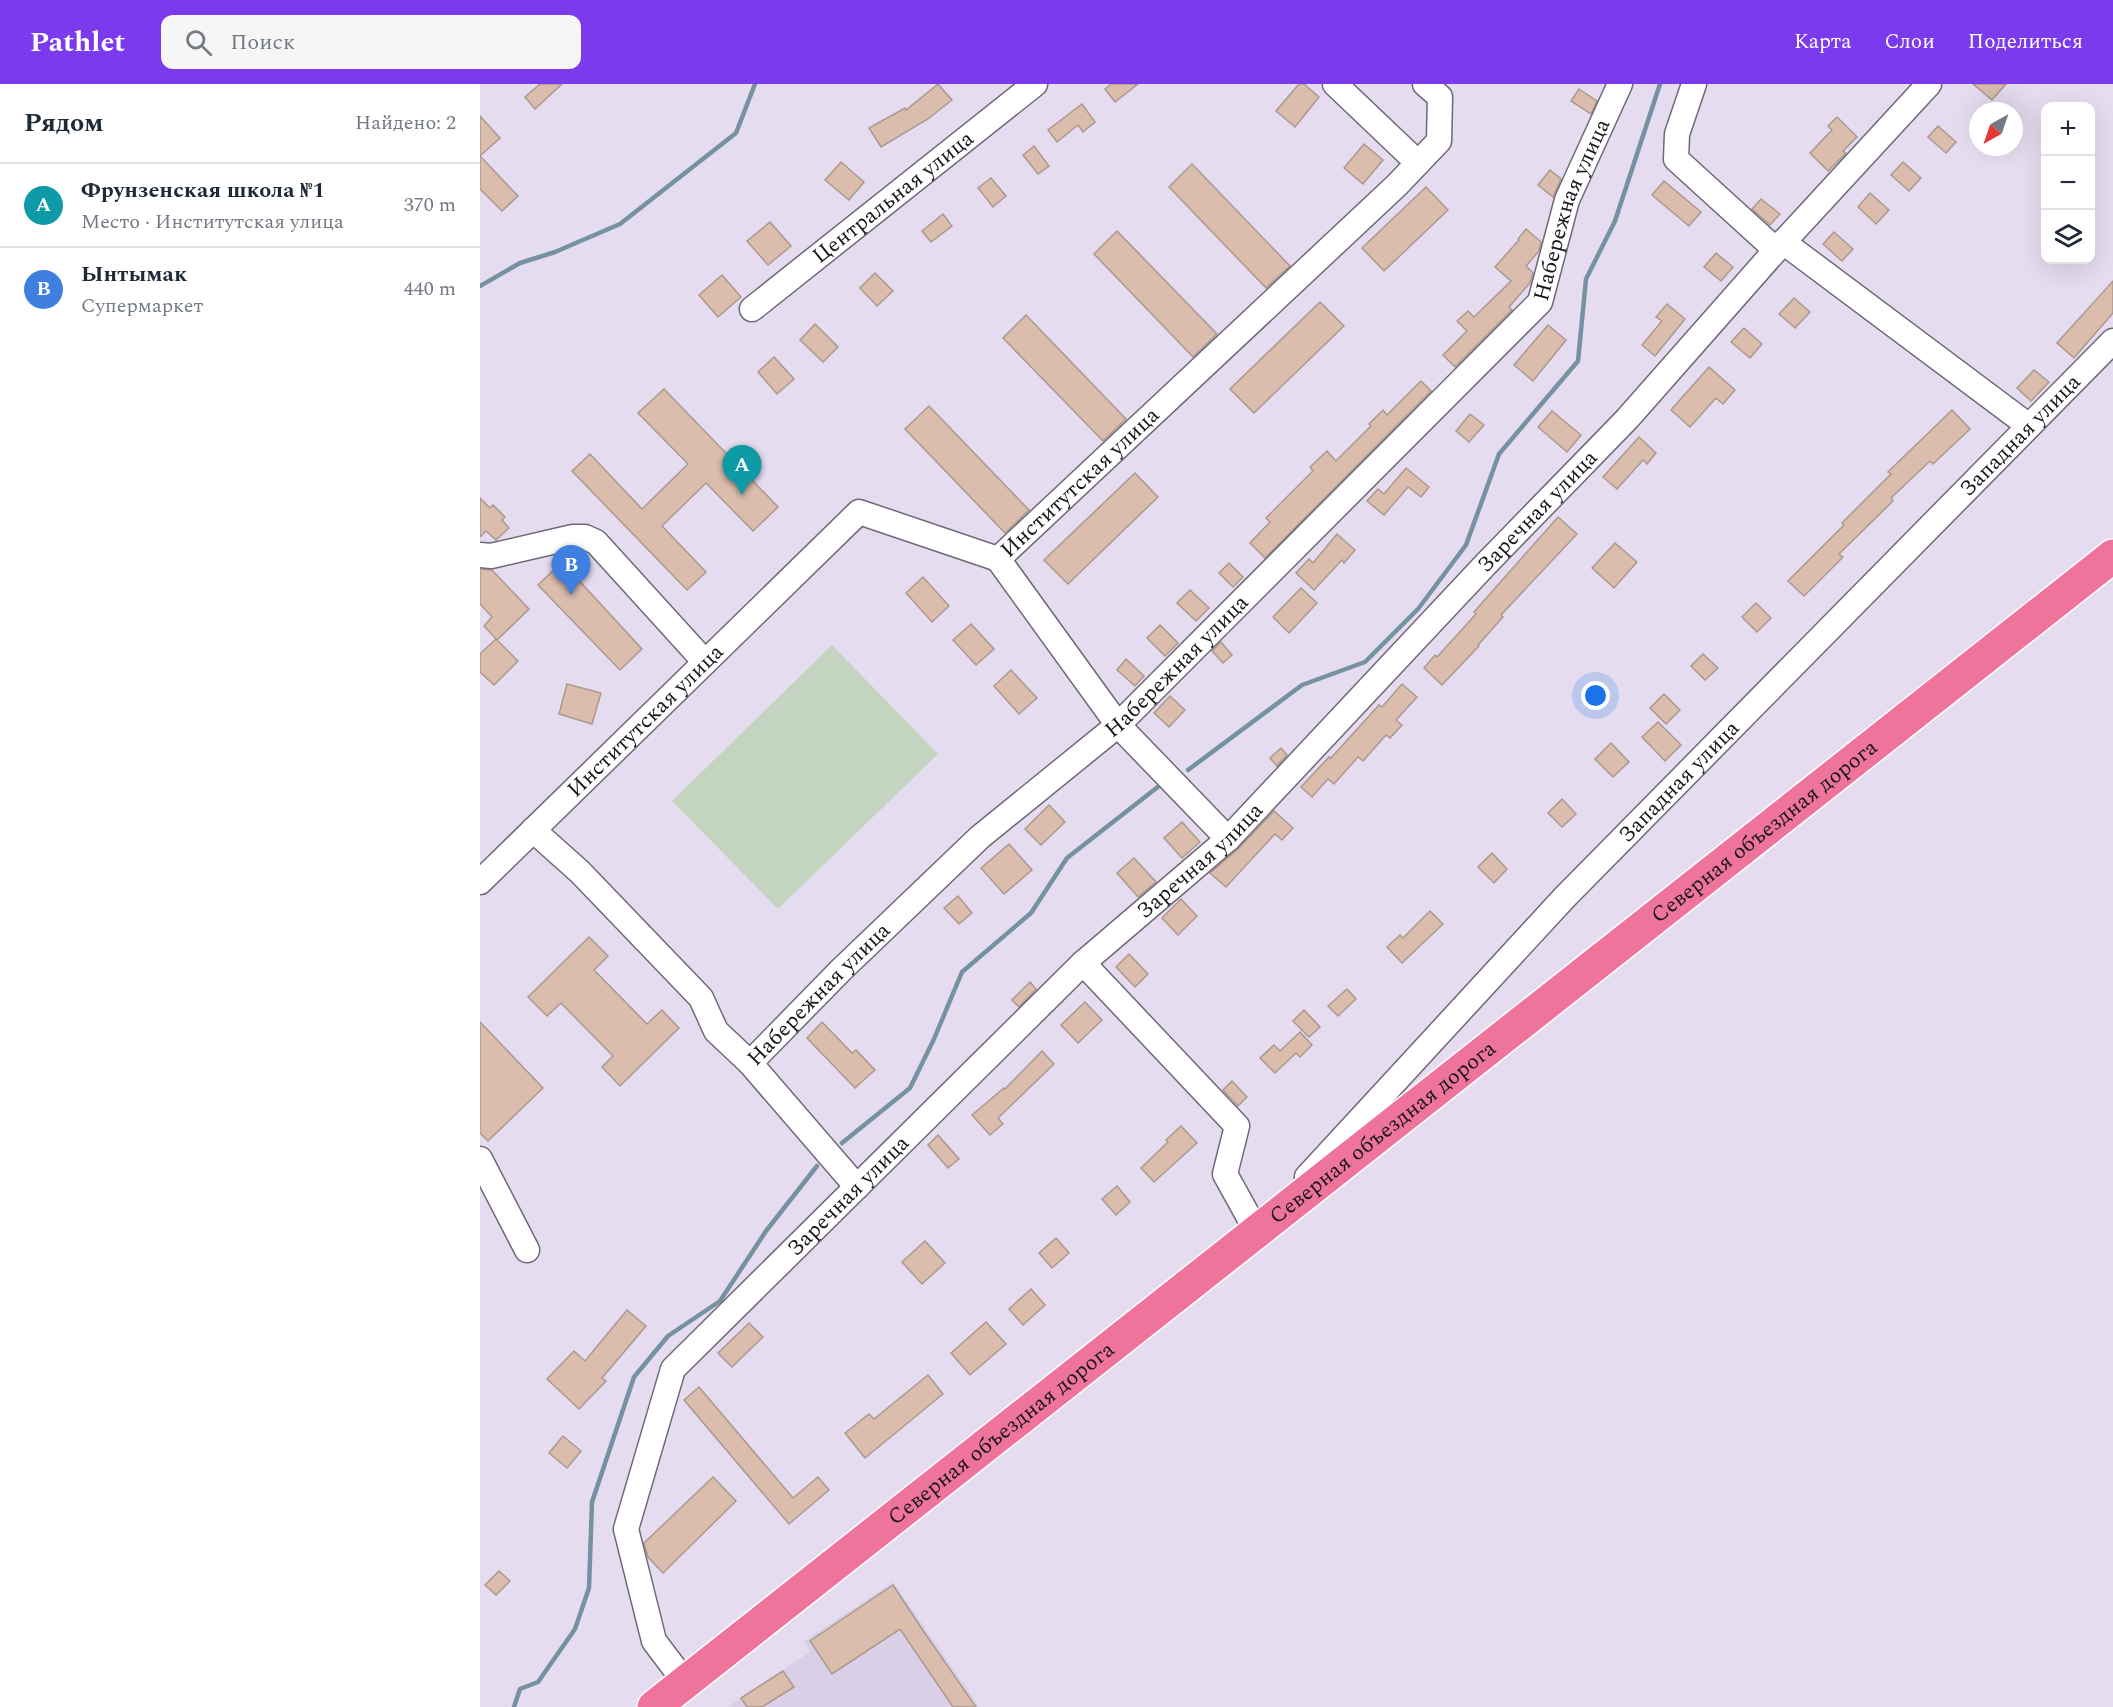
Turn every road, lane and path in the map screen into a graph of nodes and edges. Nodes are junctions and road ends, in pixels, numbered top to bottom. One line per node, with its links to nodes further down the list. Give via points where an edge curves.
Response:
1 (1035, 84): 9 (street, Центральная улица)
2 (1335, 84): 7 (street)
3 (1425, 84): 7 (street, Институтская улица, via 1440,97 1439,141)
4 (1620, 84): 16 (street, Набережная улица, via 1567,200 1540,302)
5 (1694, 84): 8 (street, via 1677,134 1676,159)
6 (1929, 84): 8 (street, Заречная улица)
7 (1418, 163): 14 (street, Институтская улица)
8 (1780, 246): 11 (street); 18 (street, Заречная улица, via 1627,419)
9 (752, 309)
10 (2113, 341): 11 (street, Западная улица)
11 (2029, 426): 25 (street, Западная улица, via 1564,898)
12 (480, 555): 15 (street, via 573,537 596,542)
13 (2113, 556): 25 (highway, Северная объездная дорога)
14 (998, 559): 15 (street, Институтская улица, via 859,512); 16 (street)
15 (705, 662): 17 (street, Институтская улица)
16 (1118, 725): 18 (street); 21 (street, Набережная улица, via 980,837)
17 (533, 830): 19 (street, Институтская улица); 21 (street, via 580,872 702,998 716,1031)
18 (1228, 839): 20 (street, Заречная улица)
19 (480, 882)
20 (1083, 963): 23 (street, Заречная улица); 25 (street, via 1237,1126 1225,1174)
21 (750, 1063): 23 (street, Набережная улица)
22 (480, 1159): 24 (street)
23 (857, 1186): 27 (street, Заречная улица, via 673,1369 626,1529 654,1641)
24 (486, 1188): 26 (street)
25 (1257, 1232): 27 (highway, Северная объездная дорога)
26 (527, 1250)
27 (685, 1682): 28 (highway, Северная объездная дорога)
28 (654, 1707)

